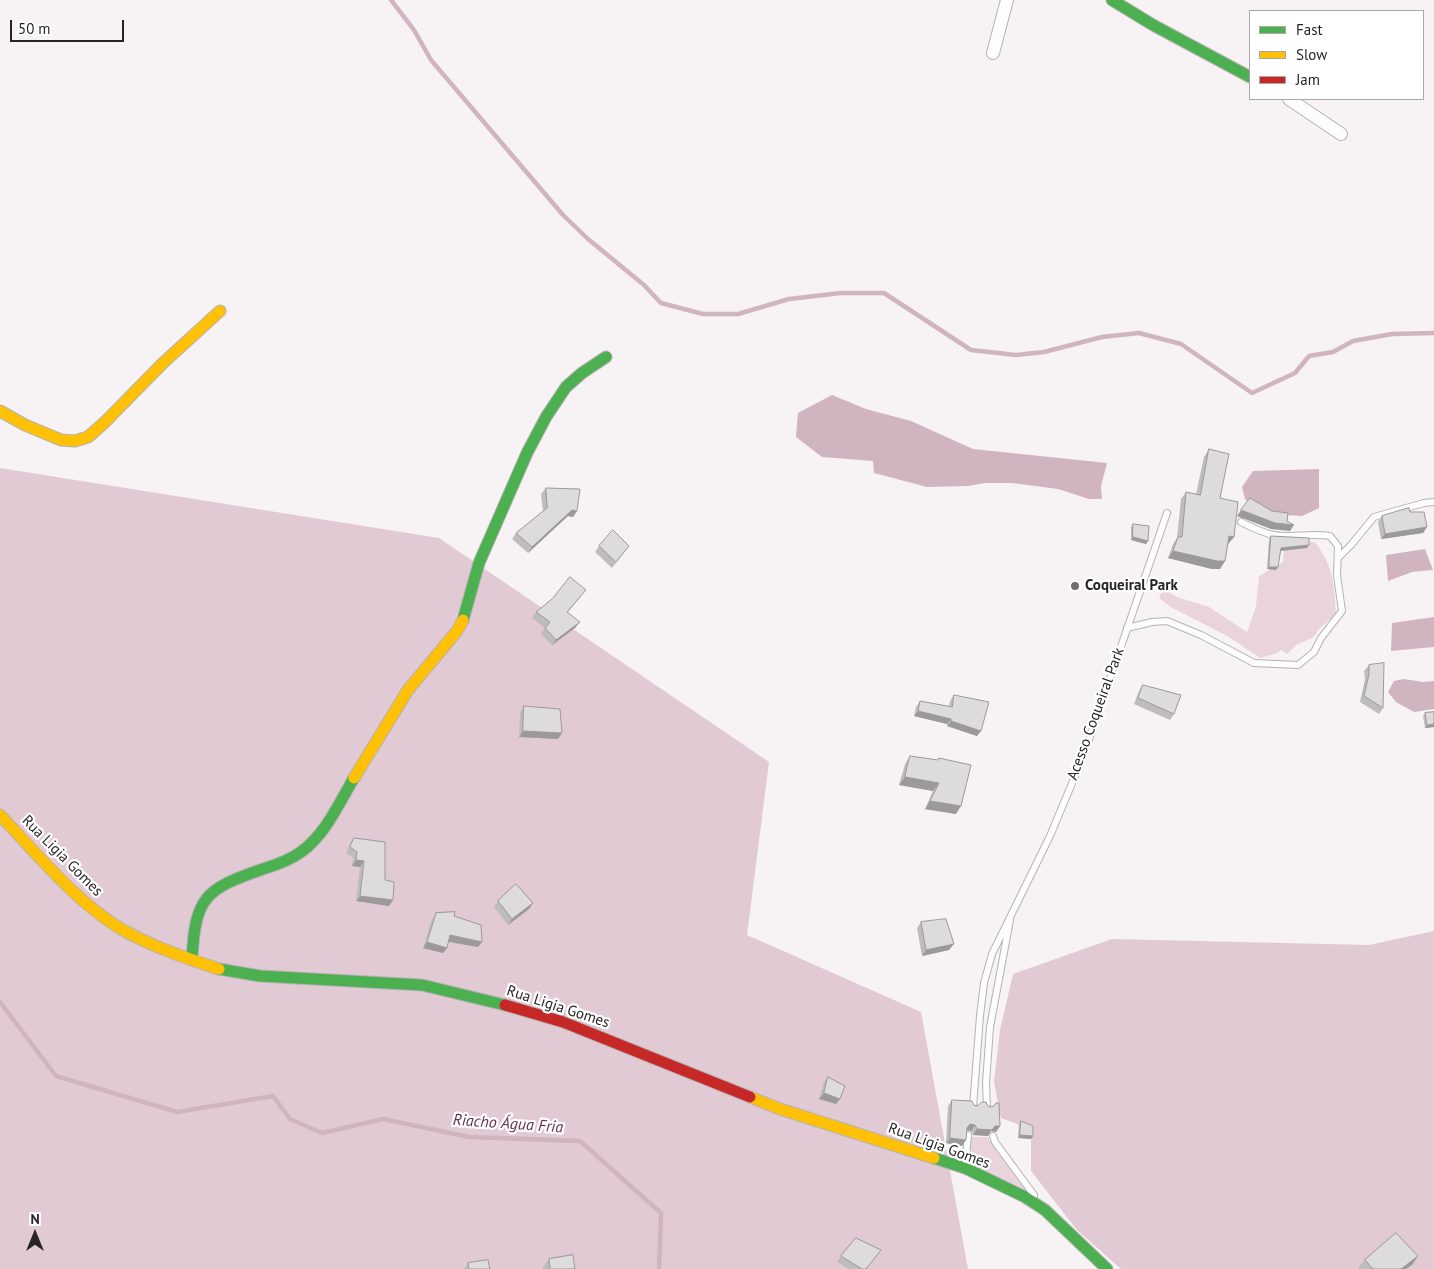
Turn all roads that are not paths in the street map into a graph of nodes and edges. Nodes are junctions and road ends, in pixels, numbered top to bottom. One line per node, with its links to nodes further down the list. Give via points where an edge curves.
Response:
1 (1007, 0): 3 (street)
2 (1112, 0): 4 (street)
3 (993, 53)
4 (1249, 76)
5 (1290, 100): 6 (street)
6 (1341, 134)
7 (220, 311): 9 (street, via 88,437 75,441 61,440)
8 (606, 357): 17 (street, via 566,387 546,417 478,563 463,620 403,698 328,822 299,854 222,886 207,897 195,923)
9 (0, 411)
10 (1434, 502): 13 (lane, via 1374,517)
11 (1167, 513): 14 (lane, Acesso Coqueiral Park)
12 (1241, 522): 13 (lane, via 1275,535 1330,536 1338,546)
13 (1338, 558): 14 (lane, via 1342,611 1314,652 1298,664 1254,663 1167,621)
14 (1127, 628): 16 (lane, Acesso Coqueiral Park, via 1083,757 1050,836)
15 (0, 815): 17 (street, Rua Ligia Gomes, via 92,908 122,929)
16 (1013, 909): 18 (lane, Acesso Coqueiral Park, via 992,954 984,983); 19 (lane, Acesso Coqueiral Park, via 990,1027)
17 (192, 960): 22 (street, Rua Ligia Gomes, via 218,969 260,976 422,985 488,1000 563,1022 780,1109)
18 (973, 1107)
19 (987, 1108)
20 (968, 1135): 22 (lane)
21 (993, 1136): 23 (lane)
22 (965, 1168): 23 (street, Rua Ligia Gomes)
23 (1045, 1210): 24 (street, Rua Ligia Gomes)
24 (1108, 1269)

